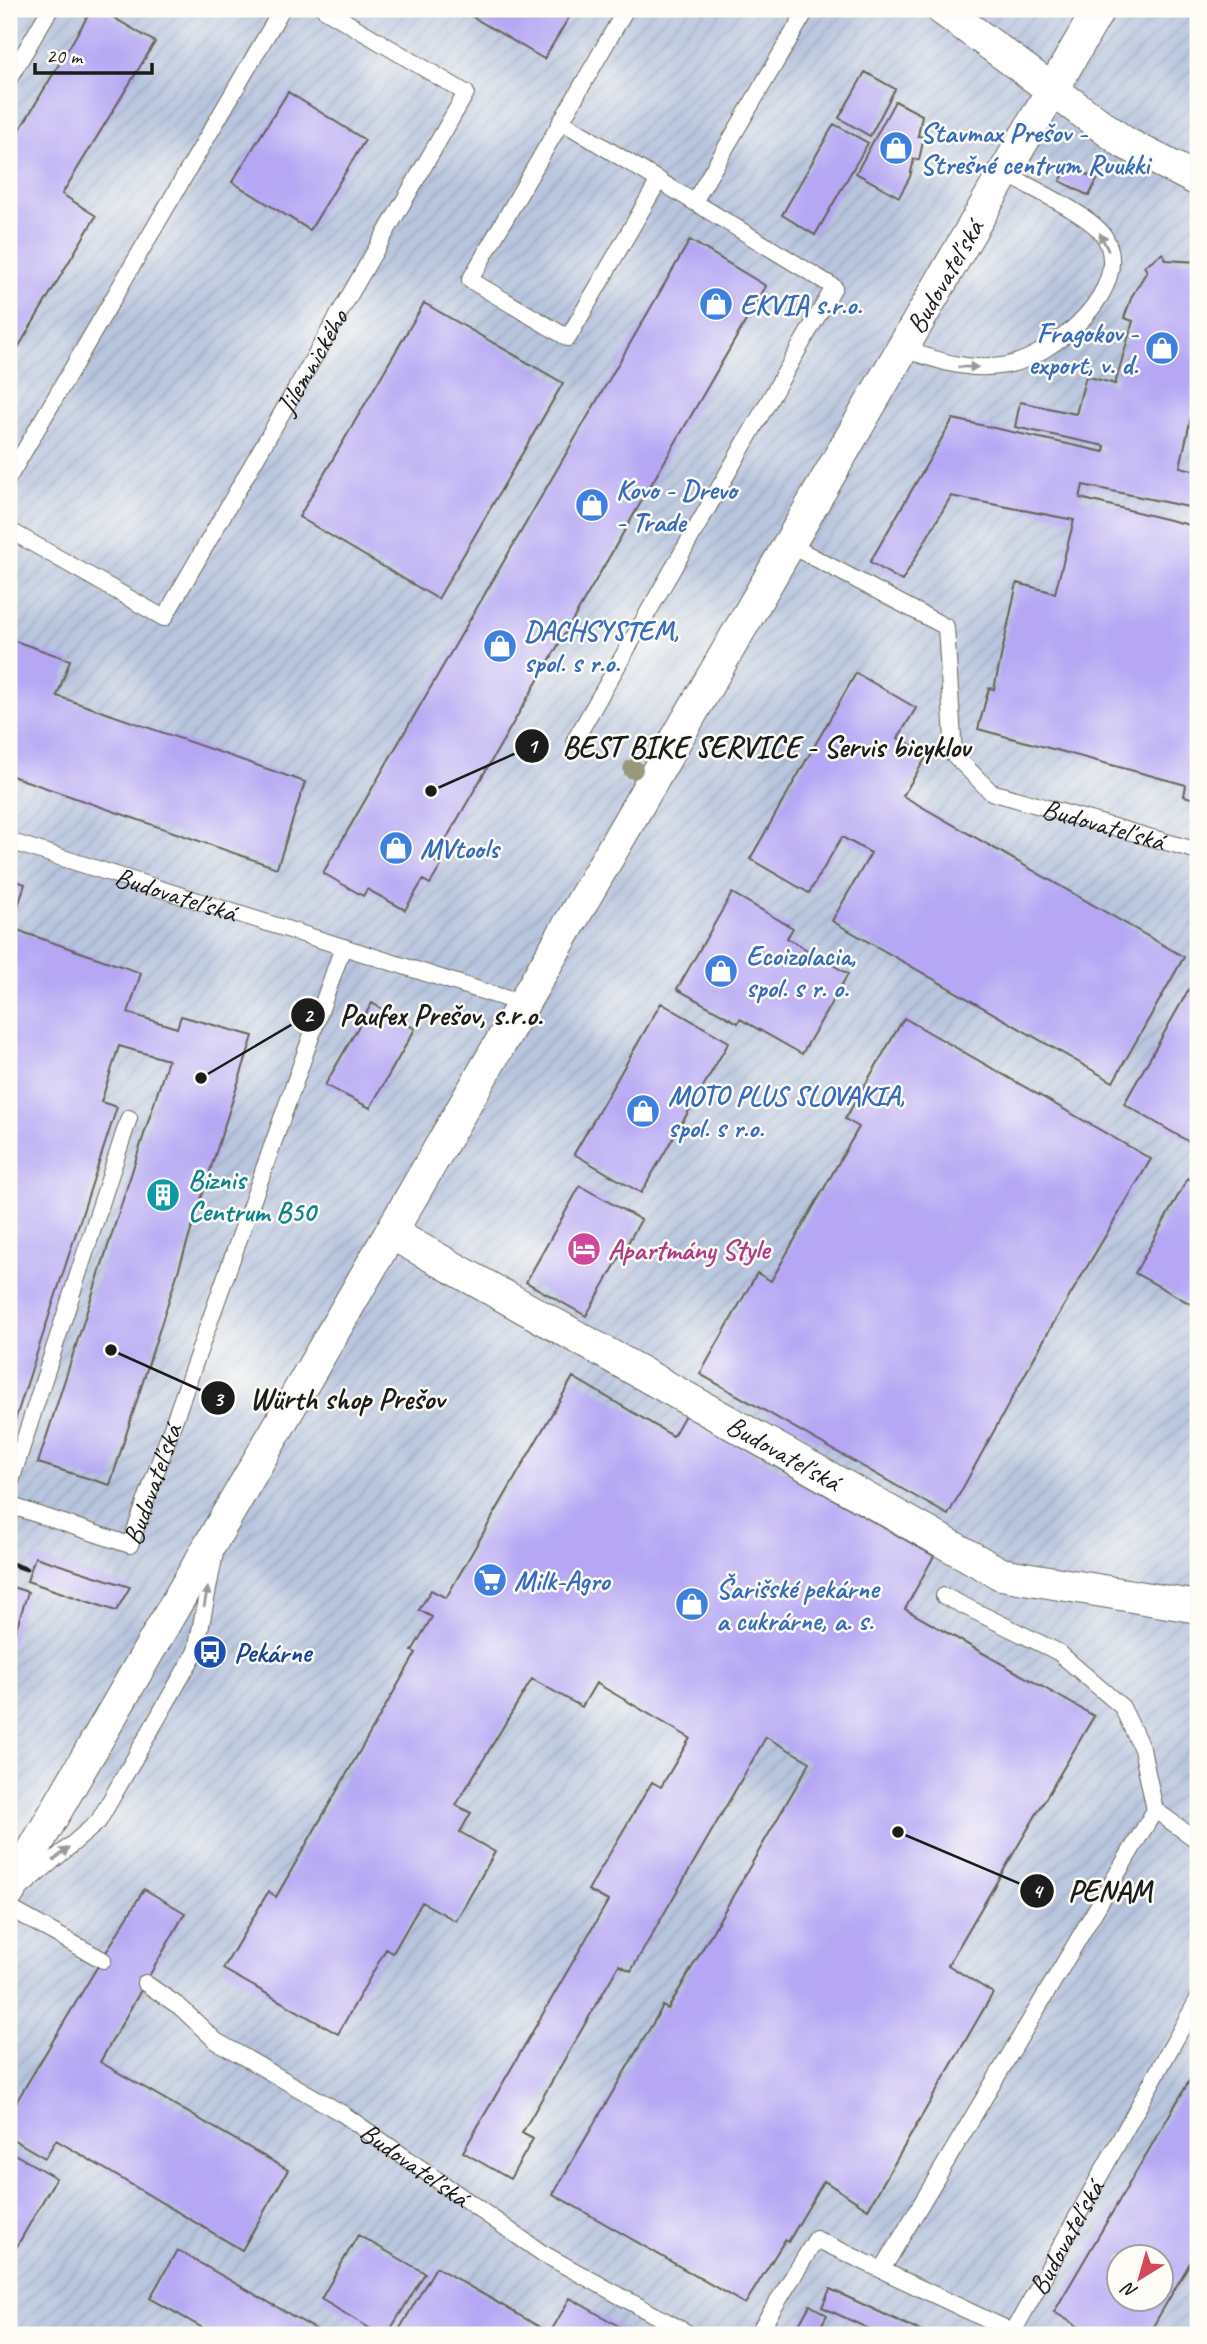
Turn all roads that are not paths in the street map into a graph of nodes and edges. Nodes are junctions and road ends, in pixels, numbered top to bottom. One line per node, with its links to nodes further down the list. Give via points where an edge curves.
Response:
1 (50, 9): 8 (lane)
2 (282, 9): 16 (lane)
3 (324, 9): 17 (lane, Jilemnického, via 466,93 164,618)
4 (626, 9): 10 (lane)
5 (807, 9): 14 (lane)
6 (942, 9): 9 (street)
7 (1099, 9): 9 (street, Budovateľská)
8 (9, 79)
9 (1054, 90): 11 (street, Budovateľská); 13 (street, via 1125,143)
10 (561, 121): 12 (lane); 12 (lane, via 470,280 568,338)
11 (1005, 173): 15 (street, Budovateľská); 15 (lane, one-way to 11, via 962,368 1009,365 1060,342 1109,284 1111,258 1104,237 1089,221)
12 (659, 180): 14 (lane)
13 (1198, 180)
14 (694, 202): 19 (lane, via 834,287)
15 (903, 349): 18 (street, Budovateľská)
16 (9, 477)
17 (9, 530)
18 (790, 545): 21 (lane, Budovateľská, via 946,627 954,755 992,792); 23 (street, Budovateľská)
19 (575, 740)
20 (9, 841): 22 (lane, Budovateľská)
21 (1198, 851)
22 (343, 947): 23 (lane, Budovateľská); 27 (lane, Budovateľská, via 130,1545)
23 (523, 1004): 25 (street, Budovateľská)
24 (129, 1118): 26 (lane)
25 (391, 1233): 28 (street, Budovateľská); 30 (street, Budovateľská, via 1001,1573)
26 (9, 1487)
27 (9, 1505)
28 (220, 1528): 33 (street, Budovateľská); 35 (lane, one-way to 28, via 99,1822 196,1651)
29 (944, 1596): 31 (lane, via 1058,1652 1122,1707 1142,1749)
30 (1198, 1607)
31 (1155, 1810): 32 (lane); 40 (lane)
32 (1198, 1841)
33 (19, 1854): 34 (street, Budovateľská)
34 (9, 1892)
35 (9, 1898)
36 (9, 1908): 37 (lane)
37 (103, 1960)
38 (145, 1983): 41 (lane, Budovateľská, via 180,2007 216,2041 343,2114 542,2253)
39 (1198, 1999): 40 (lane, Budovateľská, via 1013,2332)
40 (882, 2270): 42 (lane, Budovateľská, via 816,2239)
41 (691, 2335)
42 (757, 2335)

